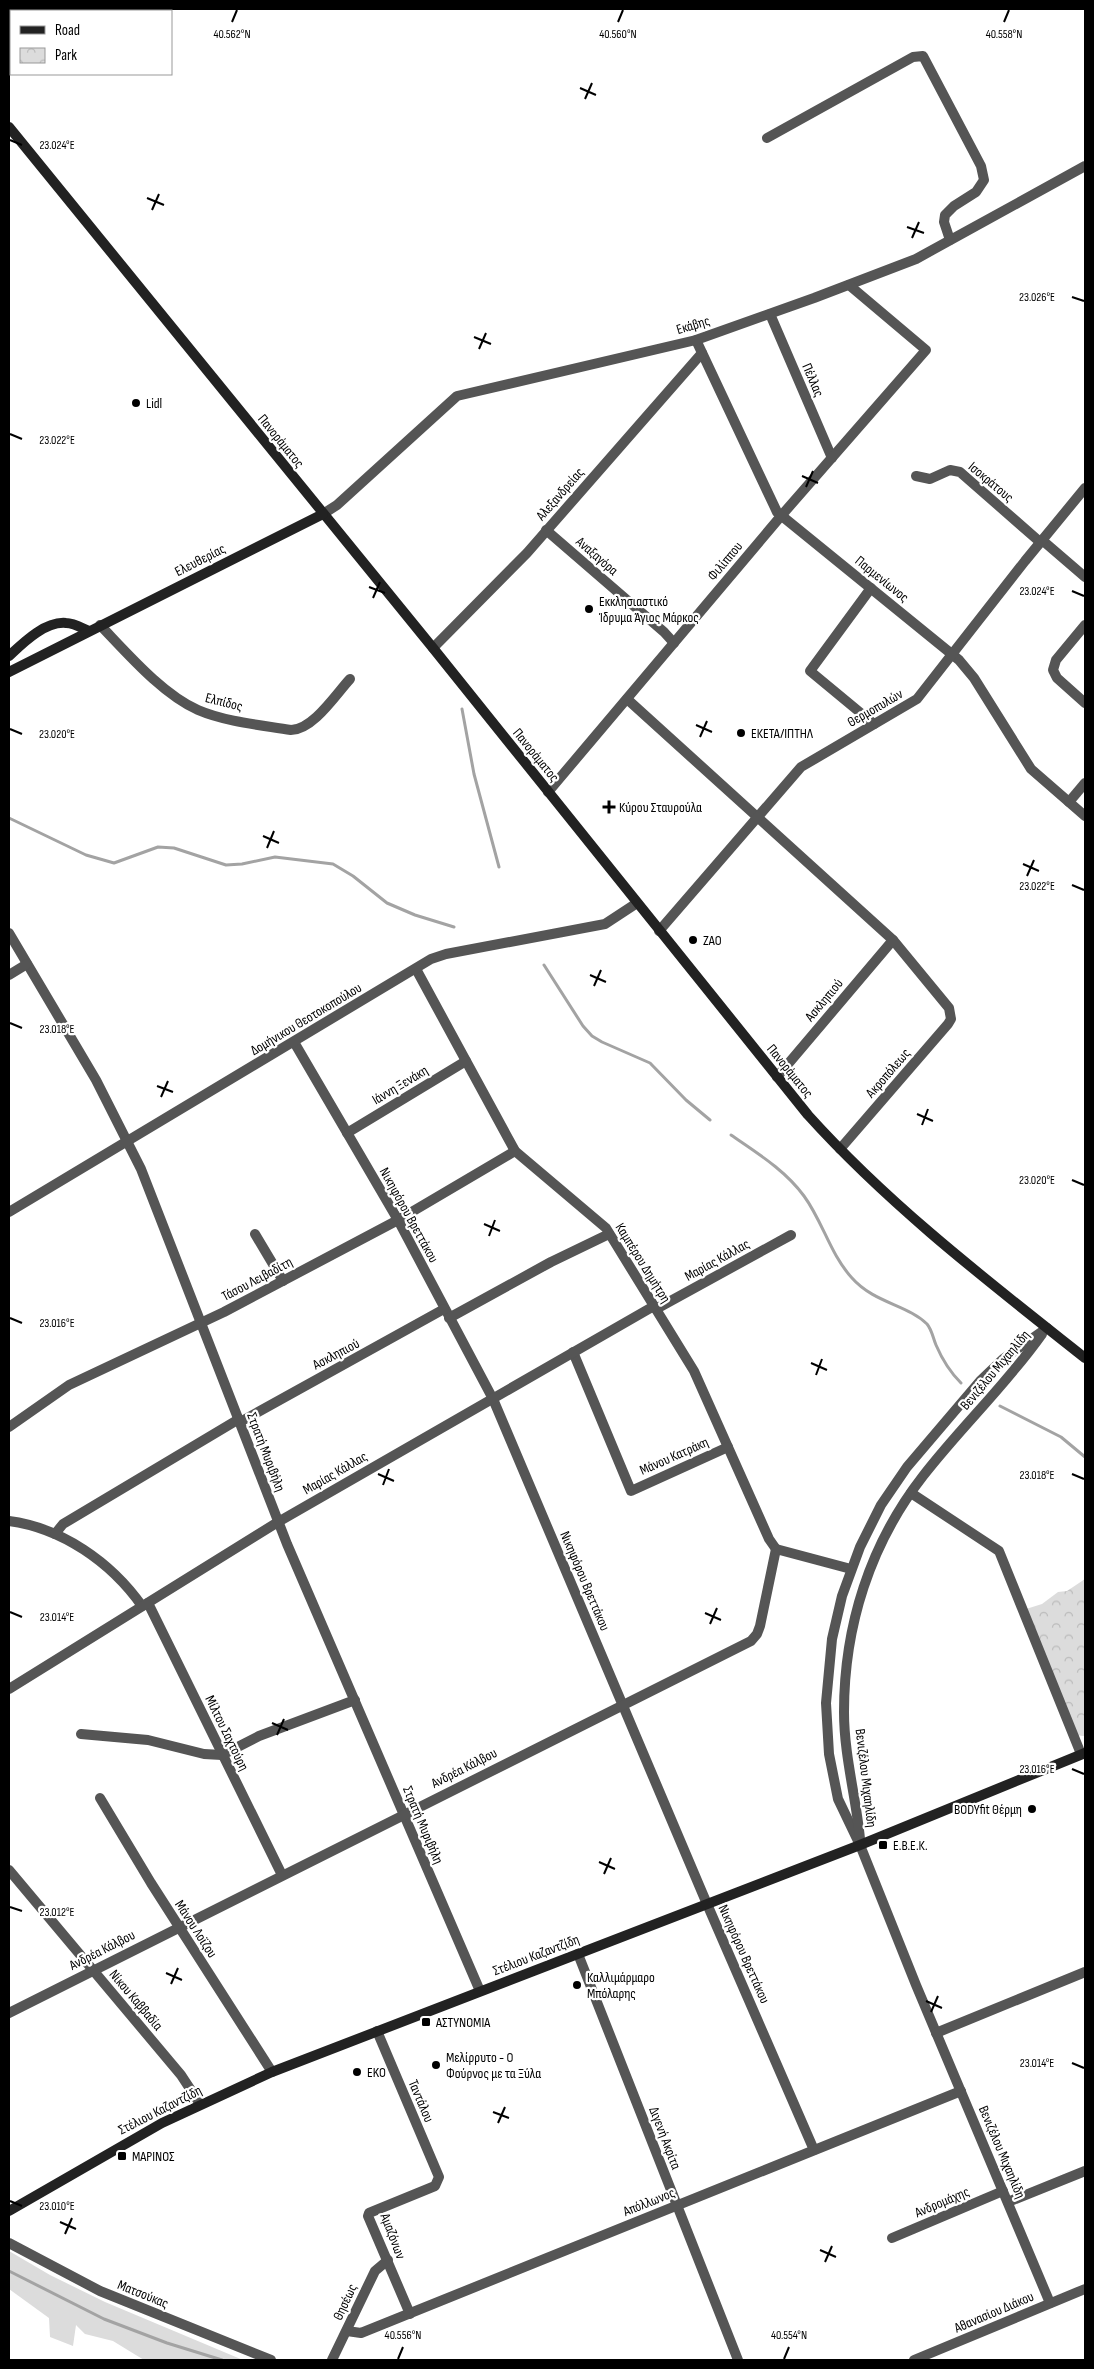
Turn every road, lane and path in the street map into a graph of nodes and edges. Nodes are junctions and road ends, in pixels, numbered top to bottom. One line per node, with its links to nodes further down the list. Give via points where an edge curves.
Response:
1 (9, 128): 12 (main road, Πανοράματος)
2 (767, 138): 4 (street, via 914,57 923,56 982,166 984,180 976,192 945,215)
3 (1085, 166): 4 (street, Εκάβης)
4 (950, 240): 5 (street, Εκάβης, via 916,259)
5 (849, 285): 6 (street, Εκάβης); 9 (street, Φιλίππου, via 926,350)
6 (770, 314): 7 (street, Εκάβης); 9 (street, Πέλλας)
7 (696, 340): 8 (street, Παρμενίωνος); 12 (street, Εκάβης, via 457,396)
8 (702, 353): 13 (street, Παρμενίωνος, via 771,503); 14 (street, Αλεξανδρείας)
9 (832, 458): 13 (street, Φιλίππου)
10 (916, 476): 15 (street, Ισοκράτους, via 930,479 950,470 960,472)
11 (1085, 488): 15 (street, Θερμοπυλών)
12 (323, 514): 18 (main road, Ελευθερίας); 22 (main road, Πανοράματος)
13 (781, 516): 17 (street, Παρμενίωνος); 21 (street, Φιλίππου)
14 (546, 530): 21 (street, Αναξαγόρα); 22 (street, Αλεξανδρείας)
15 (1041, 541): 16 (street, Ισοκράτους); 23 (street, Θερμοπυλών)
16 (1085, 577)
17 (871, 588): 23 (street, Παρμενίωνος); 29 (street, via 810,671)
18 (100, 625): 20 (main road, Ελευθερίας); 26 (street, Ελπίδος, via 172,693 191,706 217,716 291,730 302,729)
19 (1085, 625): 28 (street, via 1056,660 1053,670 1057,678)
20 (89, 631): 24 (main road, via 60,623 31,637); 25 (main road, Ελευθερίας)
21 (674, 643): 27 (street, Φιλίππου)
22 (433, 648): 31 (main road, Πανοράματος)
23 (953, 654): 29 (street, Θερμοπυλών, via 917,699); 32 (street, Παρμενίωνος, via 974,678 1027,764)
24 (9, 656)
25 (9, 672)
26 (350, 679)
27 (627, 698): 31 (street, Φιλίππου); 34 (street)
28 (1085, 703)
29 (874, 724): 34 (street, Θερμοπυλών, via 801,767)
30 (1085, 783): 32 (street)
31 (548, 792): 35 (main road, Πανοράματος)
32 (1069, 802): 33 (street, Παρμενίωνος)
33 (1085, 816)
34 (756, 817): 36 (street, Θερμοπυλών); 38 (street)
35 (637, 903): 36 (main road, Πανοράματος); 40 (street, Δομήνικου Θεοτοκοπούλου, via 606,924 446,954)
36 (659, 931): 44 (main road, Πανοράματος)
37 (9, 933): 39 (street, Στρατή Μυριβήλη)
38 (893, 940): 44 (street, Ασκληπιού); 47 (street, Ακροπόλεως, via 952,1013 948,1024)
39 (27, 964): 41 (street); 46 (street, Στρατή Μυριβήλη)
40 (416, 969): 42 (street, Δομήνικου Θεοτοκοπούλου); 43 (street, Καμπέρου Δημήτρη)
41 (9, 975)
42 (294, 1042): 45 (street, Νικηφόρου Βρεττάκου); 46 (street, Δομήνικου Θεοτοκοπούλου)
43 (466, 1061): 45 (street, Ιάννη Ξενάκη); 48 (street, Καμπέρου Δημήτρη)
44 (777, 1077): 47 (main road, Πανοράματος)
45 (347, 1133): 50 (street, Νικηφόρου Βρεττάκου)
46 (128, 1141): 49 (street, Δομήνικου Θεοτοκοπούλου); 57 (street, Στρατή Μυριβήλη)
47 (840, 1149): 58 (main road, Πανοράματος, via 914,1218)
48 (516, 1150): 50 (street, Τάσου Λειβαδίτη); 52 (street, Καμπέρου Δημήτρη, via 600,1221)
49 (9, 1212)
50 (398, 1220): 54 (street, Τάσου Λειβαδίτη); 56 (street, Νικηφόρου Βρεττάκου)
51 (255, 1234): 54 (street)
52 (609, 1234): 55 (street, Καμπέρου Δημήτρη); 56 (street, Ασκληπιού)
53 (791, 1235): 55 (street, Μαρίας Κάλλας)
54 (282, 1281): 57 (street, Τάσου Λειβαδίτη)
55 (655, 1307): 59 (street, Μαρίας Κάλλας); 64 (street, Καμπέρου Δημήτρη, via 694,1371)
56 (447, 1313): 61 (street, Νικηφόρου Βρεττάκου); 62 (street, Ασκληπιού)
57 (202, 1323): 62 (street, Στρατή Μυριβήλη); 63 (street, Τάσου Λειβαδίτη, via 69,1384)
58 (1047, 1328): 60 (main road, Πανοράματος); 65 (street, Βενιζέλου Μιχαηλίδη, via 1003,1385); 70 (street, Βενιζέλου Μιχαηλίδη, via 993,1368 923,1447 881,1505)
59 (573, 1352): 61 (street, Μαρίας Κάλλας); 64 (street, Μάνου Κατράκη, via 631,1491)
60 (1085, 1358)
61 (493, 1399): 67 (street, Μαρίας Κάλλας); 74 (street, Νικηφόρου Βρεττάκου)
62 (239, 1420): 67 (street, Στρατή Μυριβήλη); 68 (street, Ασκληπιού, via 63,1524)
63 (9, 1427)
64 (728, 1447): 69 (street, Καμπέρου Δημήτρη)
65 (911, 1492): 76 (street, via 999,1551); 80 (street, Βενιζέλου Μιχαηλίδη, via 891,1521 867,1573 853,1620 844,1713 847,1760 857,1804)
66 (9, 1521): 68 (street, Μίλτου Σαχτούρη)
67 (278, 1522): 71 (street, Μαρίας Κάλλας); 73 (street, Στρατή Μυριβήλη)
68 (55, 1534): 71 (street, Μίλτου Σαχτούρη, via 100,1561)
69 (776, 1549): 70 (street); 74 (street, Ανδρέα Κάλβου, via 760,1626 751,1641)
70 (851, 1569): 80 (street, Βενιζέλου Μιχαηλίδη, via 832,1639 826,1703 834,1782 844,1814)
71 (145, 1604): 72 (street, Μαρίας Κάλλας); 77 (street, Μίλτου Σαχτούρη)
72 (9, 1689)
73 (355, 1700): 77 (street, via 259,1736); 79 (street, Στρατή Μυριβήλη)
74 (623, 1704): 79 (street, Ανδρέα Κάλβου); 83 (street, Νικηφόρου Βρεττάκου)
75 (81, 1734): 77 (street, via 148,1740 204,1754)
76 (1083, 1753): 80 (main road, Στέλιου Καζαντζίδη)
77 (222, 1755): 82 (street, Μίλτου Σαχτούρη)
78 (100, 1798): 84 (street, Μάνου Λοϊζου)
79 (403, 1814): 82 (street, Ανδρέα Κάλβου); 88 (street, Στρατή Μυριβήλη)
80 (860, 1846): 83 (main road, Στέλιου Καζαντζίδη); 91 (street, Βενιζέλου Μιχαηλίδη)
81 (9, 1870): 86 (street, Νίκου Καββαδία)
82 (282, 1875): 84 (street, Ανδρέα Κάλβου)
83 (707, 1904): 85 (main road, Στέλιου Καζαντζίδη); 95 (street, Νικηφόρου Βρεττάκου)
84 (179, 1927): 86 (street, Ανδρέα Κάλβου); 92 (street, Μάνου Λοϊζου)
85 (578, 1954): 88 (main road, Στέλιου Καζαντζίδη); 100 (street, Διγενή Ακρίτα)
86 (93, 1970): 89 (street, Ανδρέα Κάλβου); 94 (street, Νίκου Καββαδία, via 181,2075)
87 (1085, 1972): 91 (street)
88 (480, 1991): 90 (main road, Στέλιου Καζαντζίδη)
89 (9, 2013)
90 (377, 2032): 92 (main road, Στέλιου Καζαντζίδη); 97 (street, Ταντάλου)
91 (936, 2033): 93 (street, Βενιζέλου Μιχαηλίδη)
92 (272, 2072): 94 (main road, Στέλιου Καζαντζίδη)
93 (961, 2091): 95 (street, Απόλλωνος); 98 (street, Βενιζέλου Μιχαηλίδη)
94 (200, 2104): 101 (main road, Στέλιου Καζαντζίδη, via 130,2140)
95 (814, 2150): 100 (street, Απόλλωνος)
96 (1085, 2170): 99 (street)
97 (439, 2180): 104 (street, Αμαζόνων, via 435,2186 369,2213)
98 (1003, 2191): 99 (street, Βενιζέλου Μιχαηλίδη); 102 (street, Ανδρομάχης)
99 (1008, 2202): 106 (street, Βενιζέλου Μιχαηλίδη)
100 (676, 2206): 107 (street, Απόλλωνος); 112 (street, Διγενή Ακρίτα)
101 (9, 2211)
102 (892, 2238)
103 (9, 2243): 110 (street, Ματσούκας, via 100,2291)
104 (388, 2260): 107 (street, Αμαζόνων); 108 (street, Θησέως, via 375,2271)
105 (1085, 2289): 106 (street, Αθανασίου Διάκου)
106 (1050, 2303): 109 (street, Αθανασίου Διάκου)
107 (410, 2314): 108 (street, Απόλλωνος, via 361,2333)
108 (347, 2331): 111 (street, Θησέως)
109 (927, 2358): 113 (street, Αθανασίου Διάκου)
110 (271, 2360)
111 (332, 2360)
112 (738, 2360)
113 (914, 2360)

